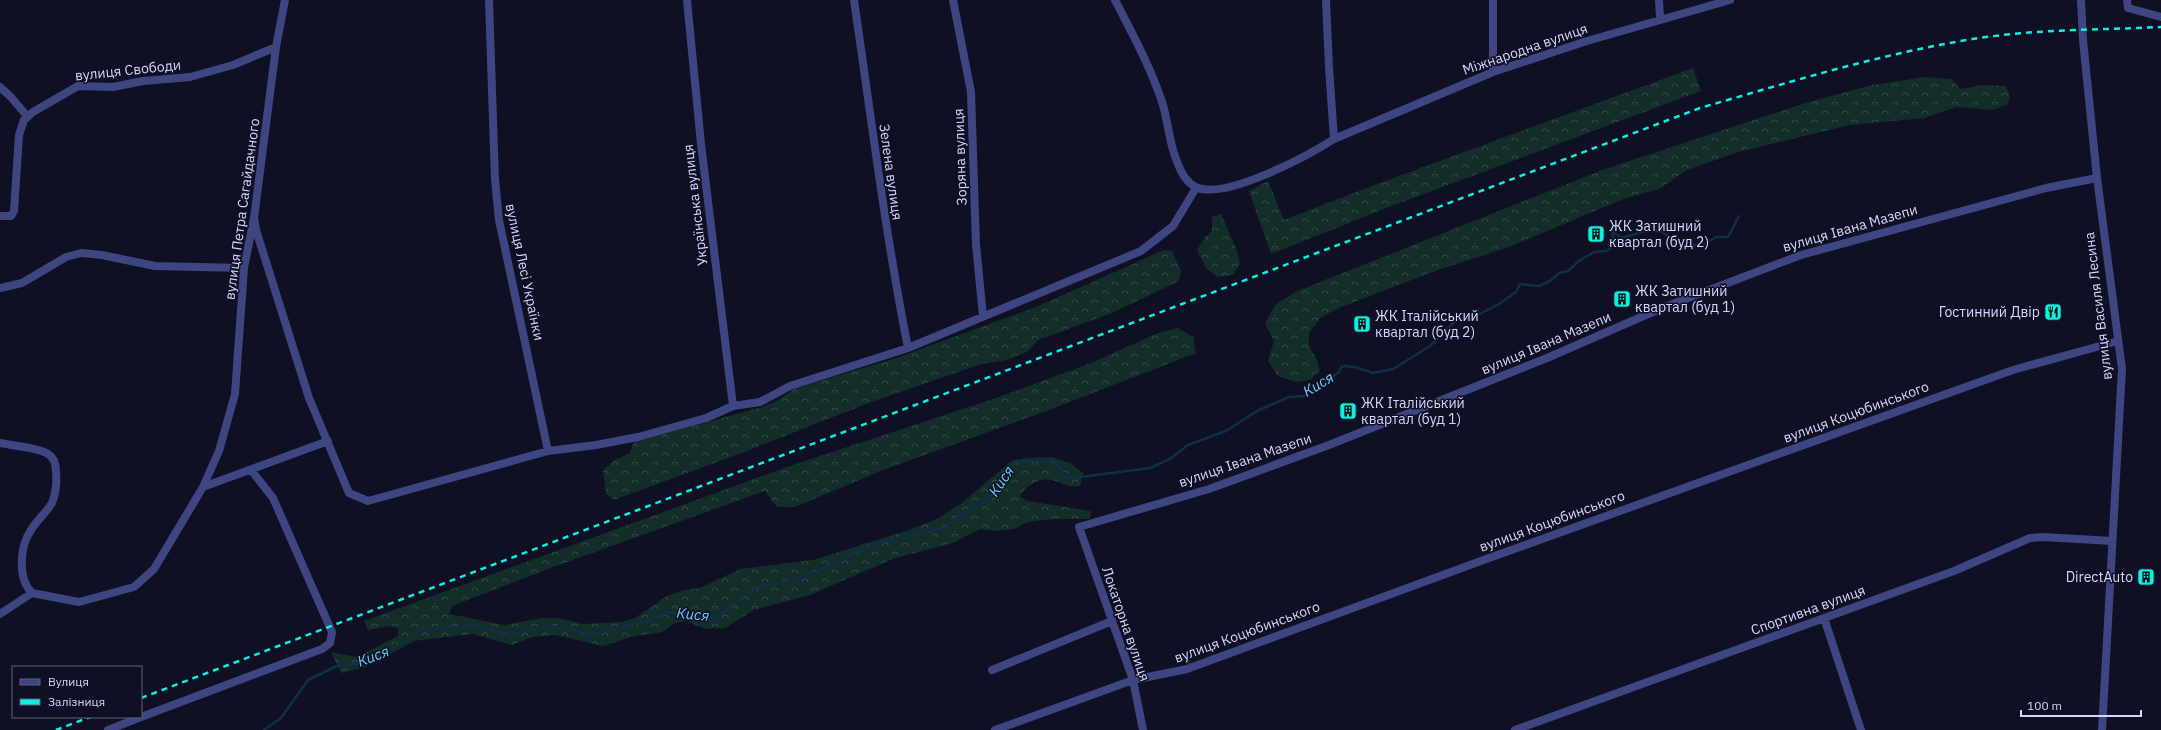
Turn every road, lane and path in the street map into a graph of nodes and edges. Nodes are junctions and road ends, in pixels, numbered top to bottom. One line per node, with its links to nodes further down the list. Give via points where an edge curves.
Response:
1 (285, 0): 15 (street, вулиця Петра Сагайдачного)
2 (489, 0): 32 (street, вулиця Лесі Українки, via 499,220)
3 (687, 0): 29 (street, Українська вулиця, via 701,144)
4 (854, 0): 28 (street, Зелена вулиця, via 893,274)
5 (953, 0): 26 (street, Зоряна вулиця, via 971,92 976,245)
6 (1115, 0): 21 (street, via 1146,60 1162,101 1177,162 1186,179)
7 (1326, 0): 19 (street)
8 (1493, 0): 16 (street)
9 (1659, 0): 14 (street)
10 (1730, 0): 14 (street, Міжнародна вулиця)
11 (2081, 0): 20 (street, вулиця Василя Лесина)
12 (2127, 0): 13 (street, via 2128,8)
13 (2161, 17)
14 (1660, 19): 16 (street, Міжнародна вулиця)
15 (276, 47): 18 (street, вулиця Свободи, via 233,65 190,77 113,87 75,87); 23 (street, вулиця Петра Сагайдачного)
16 (1493, 72): 19 (street, Міжнародна вулиця)
17 (0, 87): 18 (street)
18 (27, 116): 22 (street, via 19,135 14,211 11,216)
19 (1334, 139): 21 (street, Міжнародна вулиця, via 1312,153 1257,177 1215,190)
20 (2097, 178): 27 (street, вулиця Василя Лесина); 35 (street, вулиця Івана Мазепи, via 2046,188 1808,253 1662,308 1547,358 1329,445 1209,489)
21 (1196, 188): 26 (street, via 1173,226 1145,249)
22 (0, 216)
23 (254, 218): 24 (street, вулиця Петра Сагайдачного); 30 (street, via 309,398)
24 (244, 268): 25 (street, via 155,266 102,254 81,253 66,257 22,283); 34 (street, вулиця Петра Сагайдачного, via 235,394 219,451)
25 (0, 288)
26 (984, 316): 28 (street)
27 (2118, 341): 36 (street, вулиця Василя Лесина, via 2122,369); 42 (street, вулиця Коцюбинського, via 2013,370 1187,669)
28 (908, 348): 29 (street, via 790,386 762,401)
29 (733, 406): 32 (street, via 706,418 638,437 596,446)
30 (328, 441): 32 (street, via 349,493 368,501); 33 (street)
31 (0, 443): 37 (street, via 40,450 55,462 56,487 53,500 32,529 25,544 23,576 26,586)
32 (548, 451)
33 (251, 470): 34 (street); 43 (street, via 273,498 288,528 332,632 330,643 322,649)
34 (203, 487): 37 (street, вулиця Петра Сагайдачного, via 154,569 134,587 79,602)
35 (1079, 527): 40 (street, Локаторна вулиця)
36 (2112, 541): 39 (street, Спортивна вулиця, via 2030,538 1954,571); 50 (street, вулиця Василя Лесина)
37 (32, 593): 38 (street)
38 (0, 614)
39 (1824, 618): 48 (street, Спортивна вулиця); 49 (street)
40 (1112, 621): 41 (street); 42 (street, Локаторна вулиця)
41 (992, 670)
42 (1133, 680): 46 (street, вулиця Коцюбинського); 47 (street, Локаторна вулиця)
43 (142, 717)
44 (138, 718): 45 (street)
45 (108, 730)
46 (996, 730)
47 (1143, 730)
48 (1515, 730)
49 (1861, 730)
50 (2102, 730)

